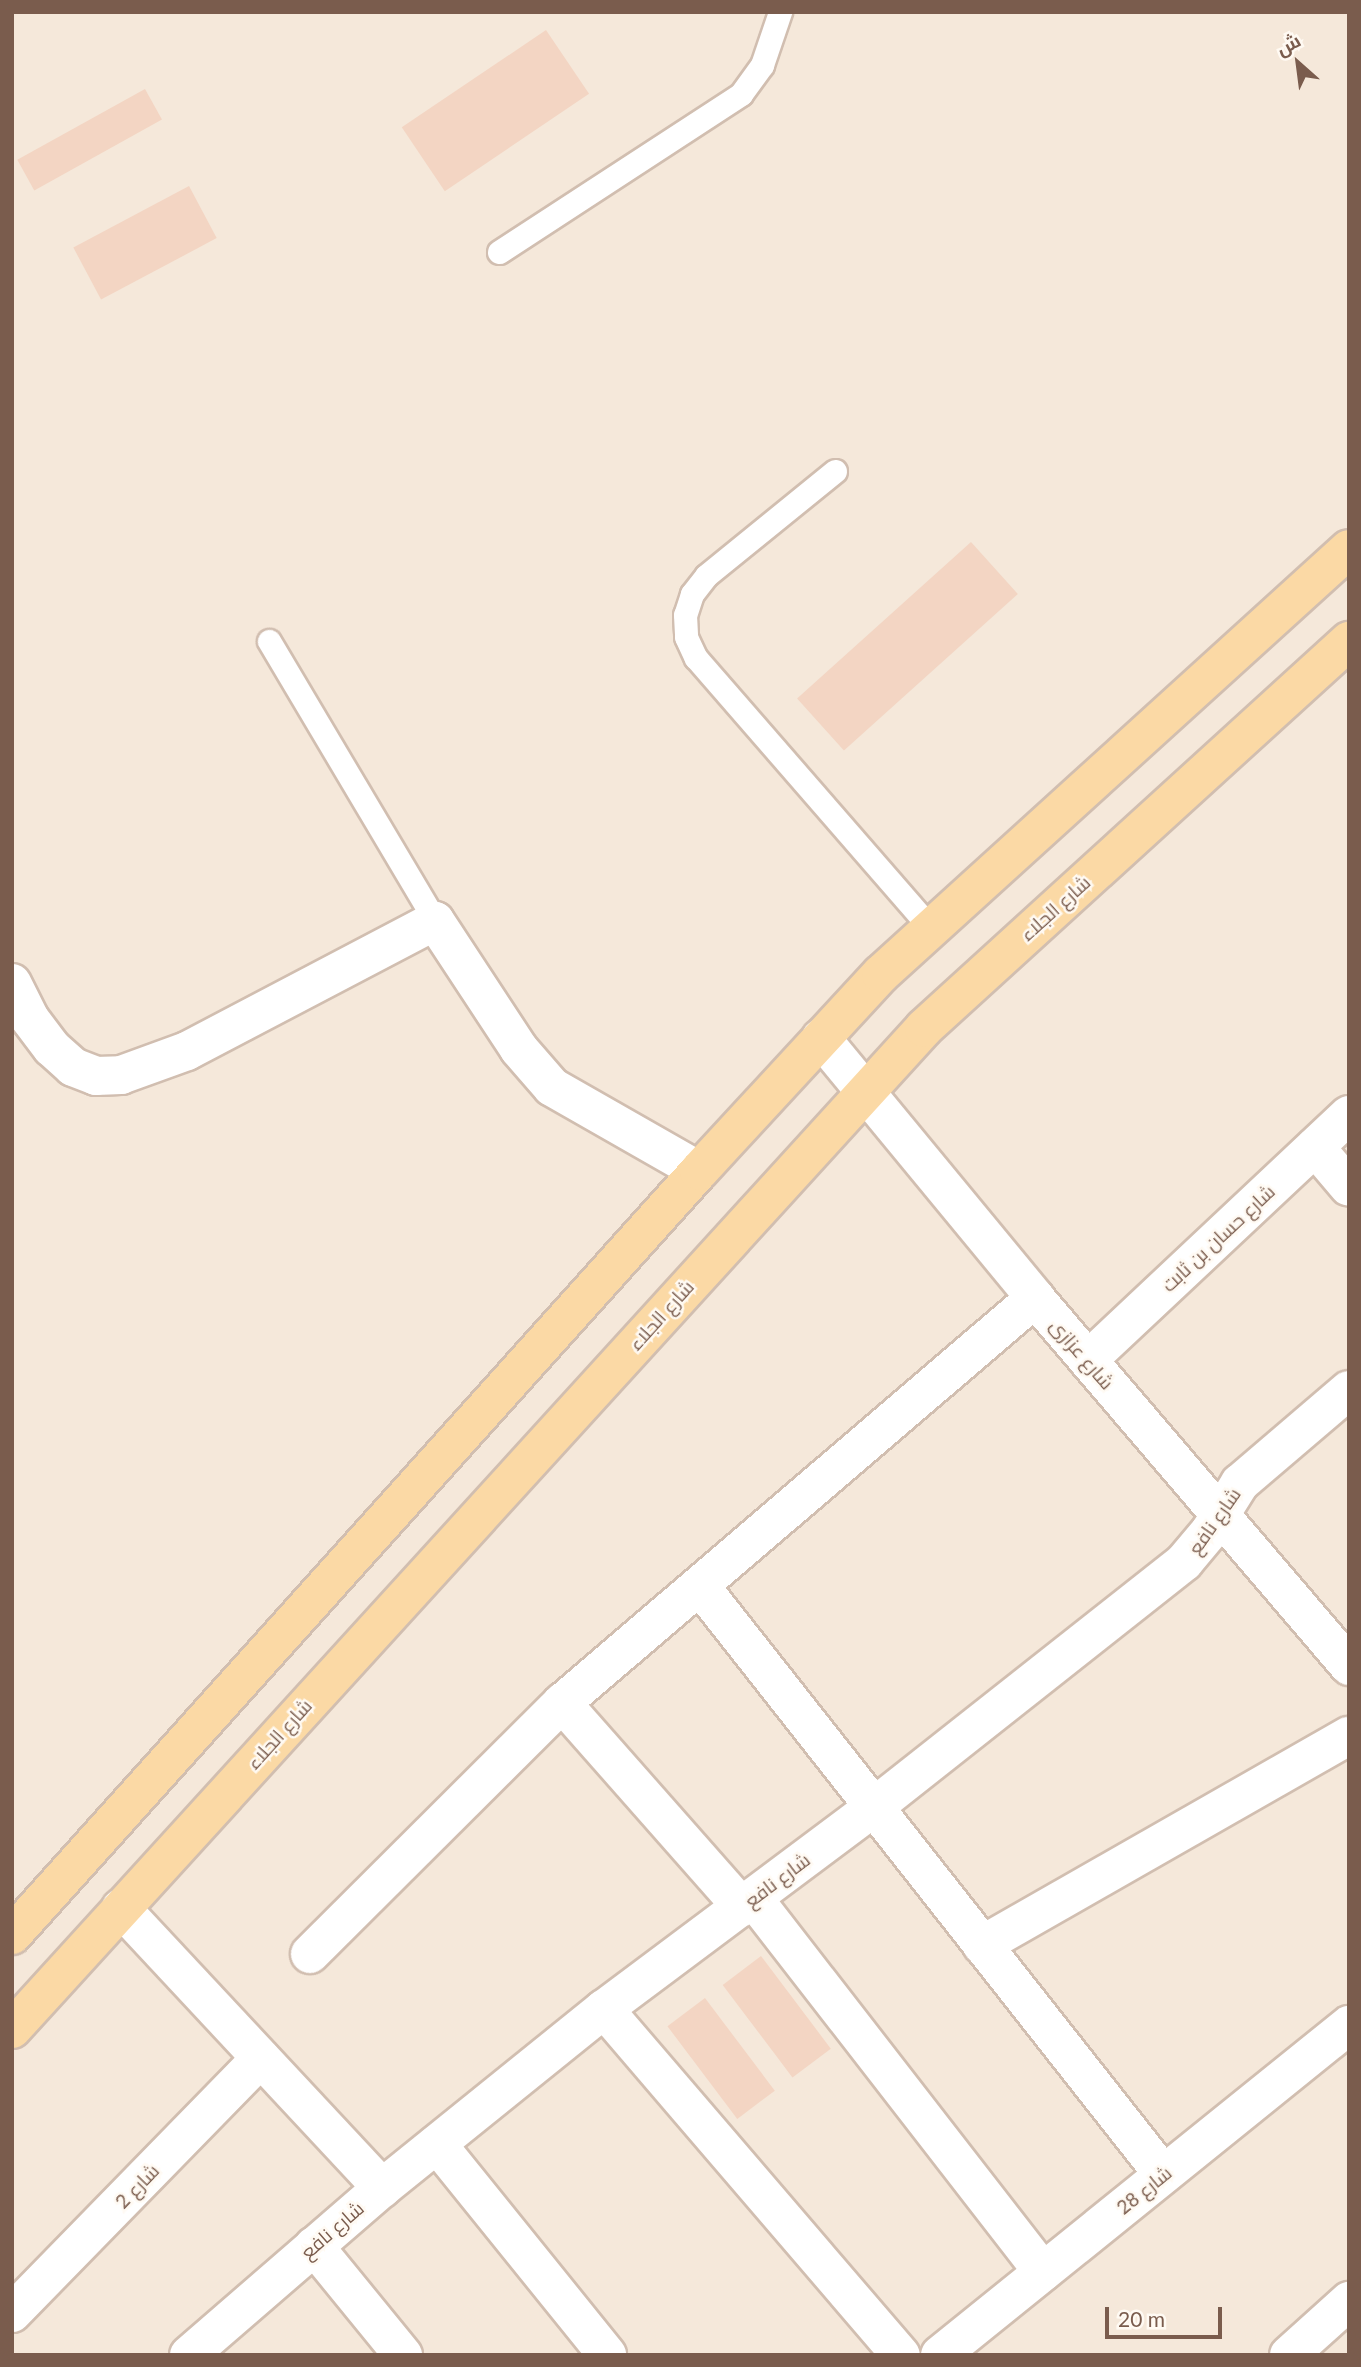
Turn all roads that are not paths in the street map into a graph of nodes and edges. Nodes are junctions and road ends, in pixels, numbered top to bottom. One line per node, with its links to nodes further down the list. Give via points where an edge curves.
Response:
1 (780, 12): 2 (lane, via 762,65 741,94)
2 (499, 252)
3 (835, 471): 8 (lane, via 706,576 688,604 686,637 696,658)
4 (1349, 549): 8 (main road)
5 (269, 641): 7 (lane)
6 (1349, 641): 11 (main road, شارع الجلاء, via 978,978)
7 (435, 921): 9 (street, via 187,1051 121,1075 96,1076 72,1067 30,1019); 14 (street, via 519,1049 544,1079 575,1102)
8 (930, 928): 10 (main road)
9 (12, 983)
10 (821, 1038): 11 (street, شارع عزازى); 14 (main road)
11 (865, 1090): 16 (street, شارع عزازى); 26 (main road, شارع الجلاء)
12 (1349, 1115): 13 (street, شارع حسان بن ثابت)
13 (1315, 1147): 15 (street); 17 (street, شارع حسان بن ثابت)
14 (699, 1171): 27 (main road)
15 (1349, 1187)
16 (1035, 1298): 17 (street, شارع عزازى); 20 (street)
17 (1088, 1360): 19 (street, شارع عزازى)
18 (1349, 1390): 19 (street, شارع نافع, via 1253,1470)
19 (1220, 1514): 21 (street, شارع عزازى); 24 (street, شارع نافع, via 1184,1562)
20 (699, 1586): 22 (street); 24 (street)
21 (1349, 1666)
22 (562, 1703): 25 (street); 29 (street)
23 (1349, 1736): 28 (street)
24 (874, 1807): 25 (street, شارع نافع); 28 (street)
25 (747, 1902): 30 (street, شارع نافع); 38 (street)
26 (121, 1908): 32 (main road, شارع الجلاء); 33 (street)
27 (12, 1935)
28 (982, 1945): 35 (street)
29 (310, 1954)
30 (604, 2009): 34 (street, شارع نافع); 44 (street)
31 (1349, 2025): 35 (street, شارع 28)
32 (12, 2029)
33 (261, 2057): 36 (street); 40 (street, شارع 2)
34 (437, 2144): 36 (street, شارع نافع); 43 (street)
35 (1163, 2174): 38 (street, شارع 28)
36 (382, 2188): 37 (street, شارع نافع)
37 (314, 2246): 41 (street, شارع نافع); 42 (street)
38 (1043, 2272): 45 (street, شارع 28)
39 (1348, 2304): 46 (street)
40 (12, 2314)
41 (212, 2348)
42 (403, 2355)
43 (607, 2355)
44 (901, 2355)
45 (940, 2355)
46 (1289, 2355)

